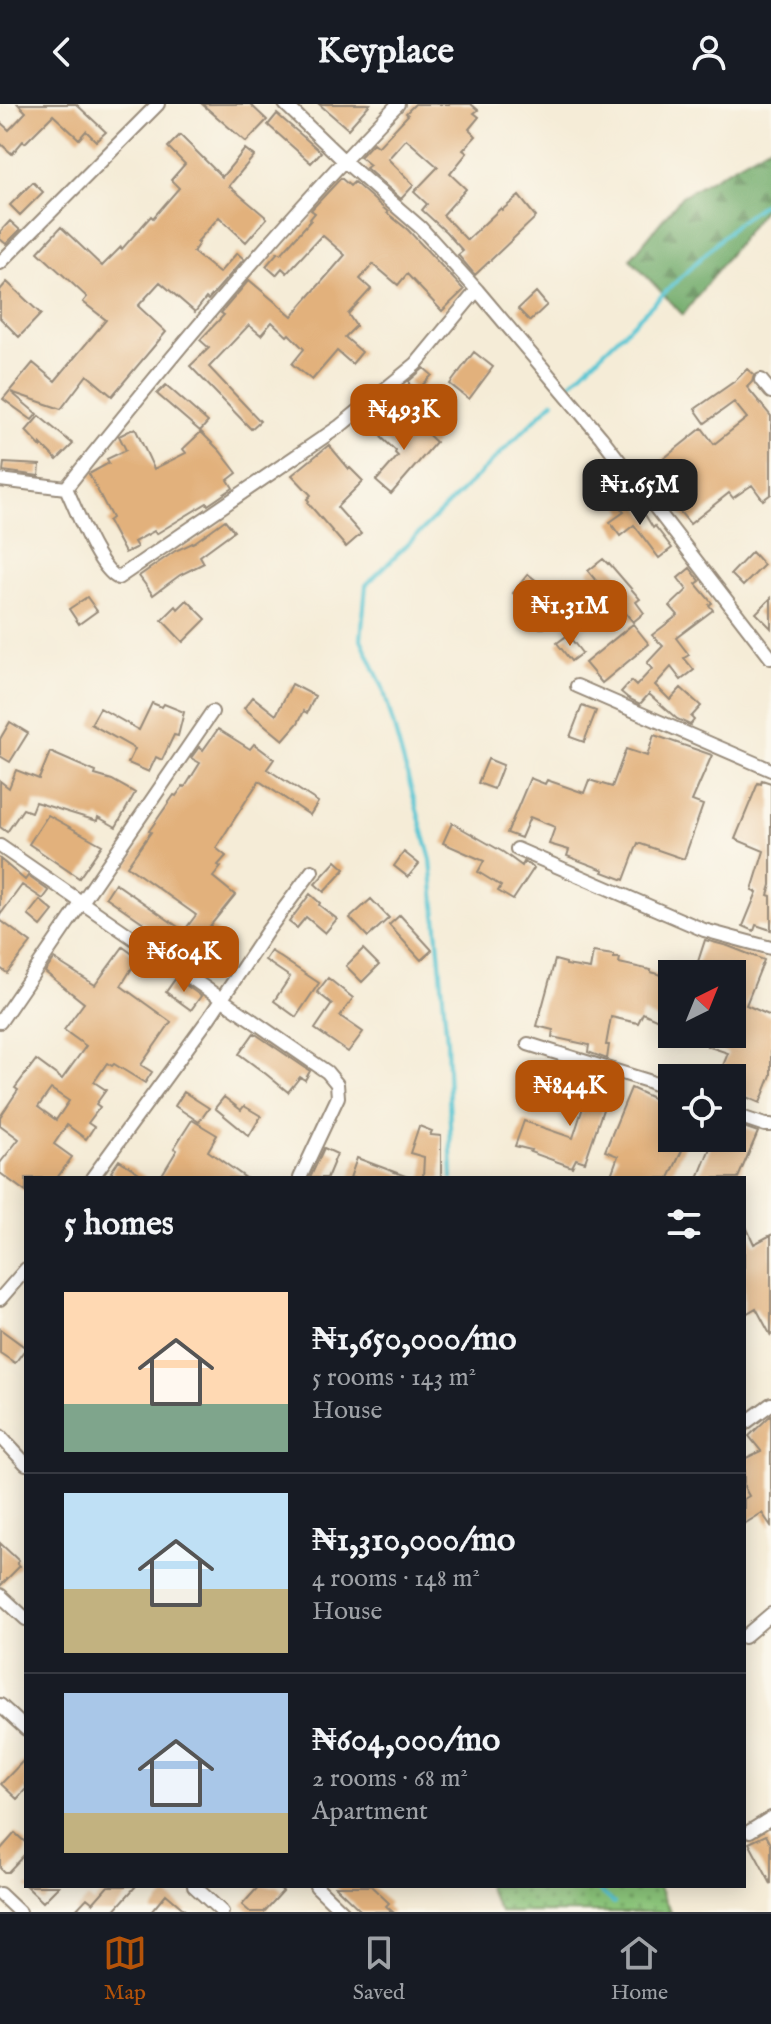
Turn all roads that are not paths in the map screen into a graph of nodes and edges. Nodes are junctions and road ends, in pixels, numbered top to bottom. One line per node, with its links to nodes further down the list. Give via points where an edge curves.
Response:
1 (158, 104): 5 (street)
2 (285, 104): 4 (street)
3 (398, 104): 4 (street)
4 (343, 160): 6 (street, via 421,228); 10 (street)
5 (0, 263)
6 (477, 290): 10 (street, via 416,364 340,426 118,578 101,562); 11 (street, via 601,437)
7 (761, 380): 8 (street)
8 (771, 392)
9 (0, 480): 10 (street)
10 (66, 488)
11 (771, 658)
12 (577, 686): 14 (street)
13 (212, 712): 18 (street)
14 (771, 770)
15 (0, 846): 18 (street)
16 (517, 849): 19 (street, via 704,930)
17 (312, 871): 20 (street)
18 (82, 904): 20 (street); 21 (street)
19 (771, 948)
20 (221, 999): 26 (street); 27 (street, via 337,1084 338,1097)
21 (0, 1022)
22 (528, 1044): 23 (street)
23 (658, 1085)
24 (746, 1119): 25 (street)
25 (771, 1125)
26 (93, 1176)
27 (301, 1176)
28 (24, 1271): 29 (street)
29 (0, 1299)
30 (771, 1404): 31 (street)
31 (746, 1423)
32 (0, 1436): 33 (street)
33 (24, 1462)
34 (0, 1595): 36 (street)
35 (771, 1614): 37 (street)
36 (24, 1617)
37 (746, 1635)
38 (0, 1705): 39 (street)
39 (24, 1727)
40 (771, 1818): 41 (street)
41 (750, 1831)
42 (196, 1888): 45 (street)
43 (318, 1888): 47 (street)
44 (0, 1894): 46 (street)
45 (215, 1910)
46 (19, 1912)
47 (343, 1912)

